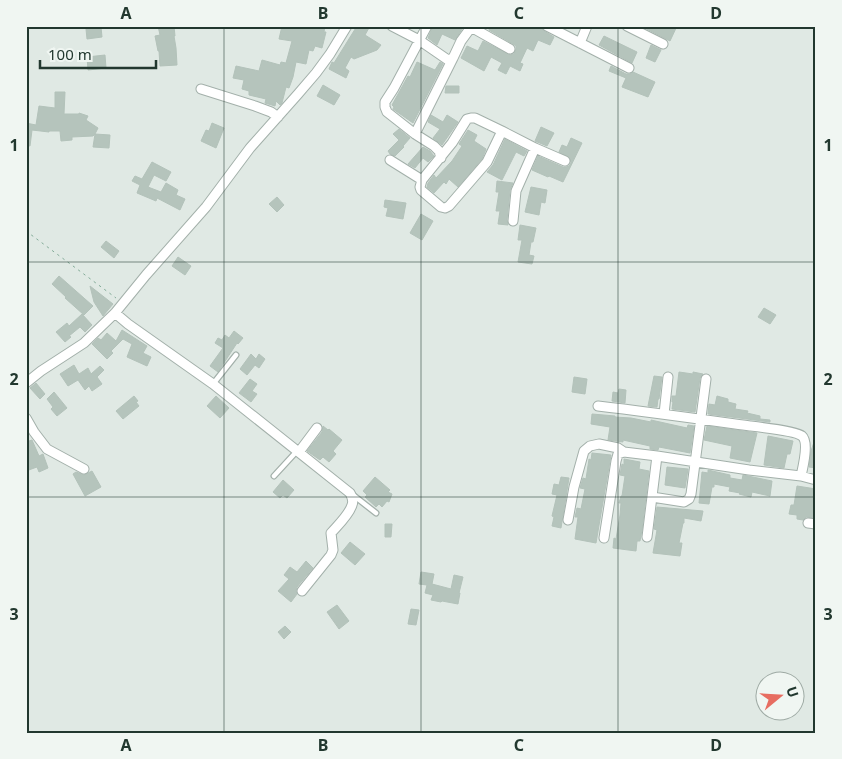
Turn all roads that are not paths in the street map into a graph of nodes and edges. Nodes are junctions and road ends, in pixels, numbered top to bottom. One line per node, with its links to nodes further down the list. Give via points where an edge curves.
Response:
1 (347, 26): 15 (street, via 316,73)
2 (392, 26): 8 (street)
3 (426, 26): 8 (street)
4 (547, 26): 9 (street)
5 (587, 26): 9 (street)
6 (627, 26): 10 (street)
7 (472, 27): 11 (street); 12 (street)
8 (419, 40): 12 (street, via 448,60); 17 (street, via 385,102 387,112)
9 (580, 43): 13 (street)
10 (663, 44)
11 (510, 49)
12 (453, 58): 17 (street)
13 (630, 68)
14 (201, 89): 15 (street, via 256,106)
15 (278, 117): 24 (street, via 250,148 206,208)
16 (502, 131): 18 (street); 19 (street, via 469,118); 22 (street, via 486,162 449,206 441,207 421,190)
17 (415, 134): 19 (street, via 434,146)
18 (535, 148): 21 (street); 23 (street, via 516,191)
19 (441, 158): 22 (street)
20 (390, 160): 22 (street)
21 (565, 161)
22 (422, 180)
23 (513, 221)
24 (115, 313): 28 (street, via 84,343); 29 (street)
25 (236, 355): 29 (lane)
26 (668, 378): 31 (street)
27 (706, 379): 33 (street)
28 (26, 383)
29 (213, 384): 35 (street)
30 (598, 406): 31 (street)
31 (664, 414): 33 (street)
32 (26, 418): 39 (street, via 47,449)
33 (700, 419): 38 (street); 41 (street, via 802,436 806,445)
34 (317, 428): 35 (street)
35 (298, 451): 40 (lane); 43 (street)
36 (624, 452): 37 (street); 46 (street, via 599,444 584,451); 48 (street, via 618,454 616,461)
37 (657, 456): 38 (street); 44 (street)
38 (694, 462): 41 (street); 44 (street, via 689,499 684,502)
39 (84, 469)
40 (274, 476)
41 (801, 476): 42 (street)
42 (816, 480)
43 (350, 493): 45 (lane); 49 (street, via 352,504 331,533 331,555)
44 (652, 498): 47 (street)
45 (376, 512)
46 (568, 520)
47 (647, 537)
48 (604, 538)
49 (302, 591)

